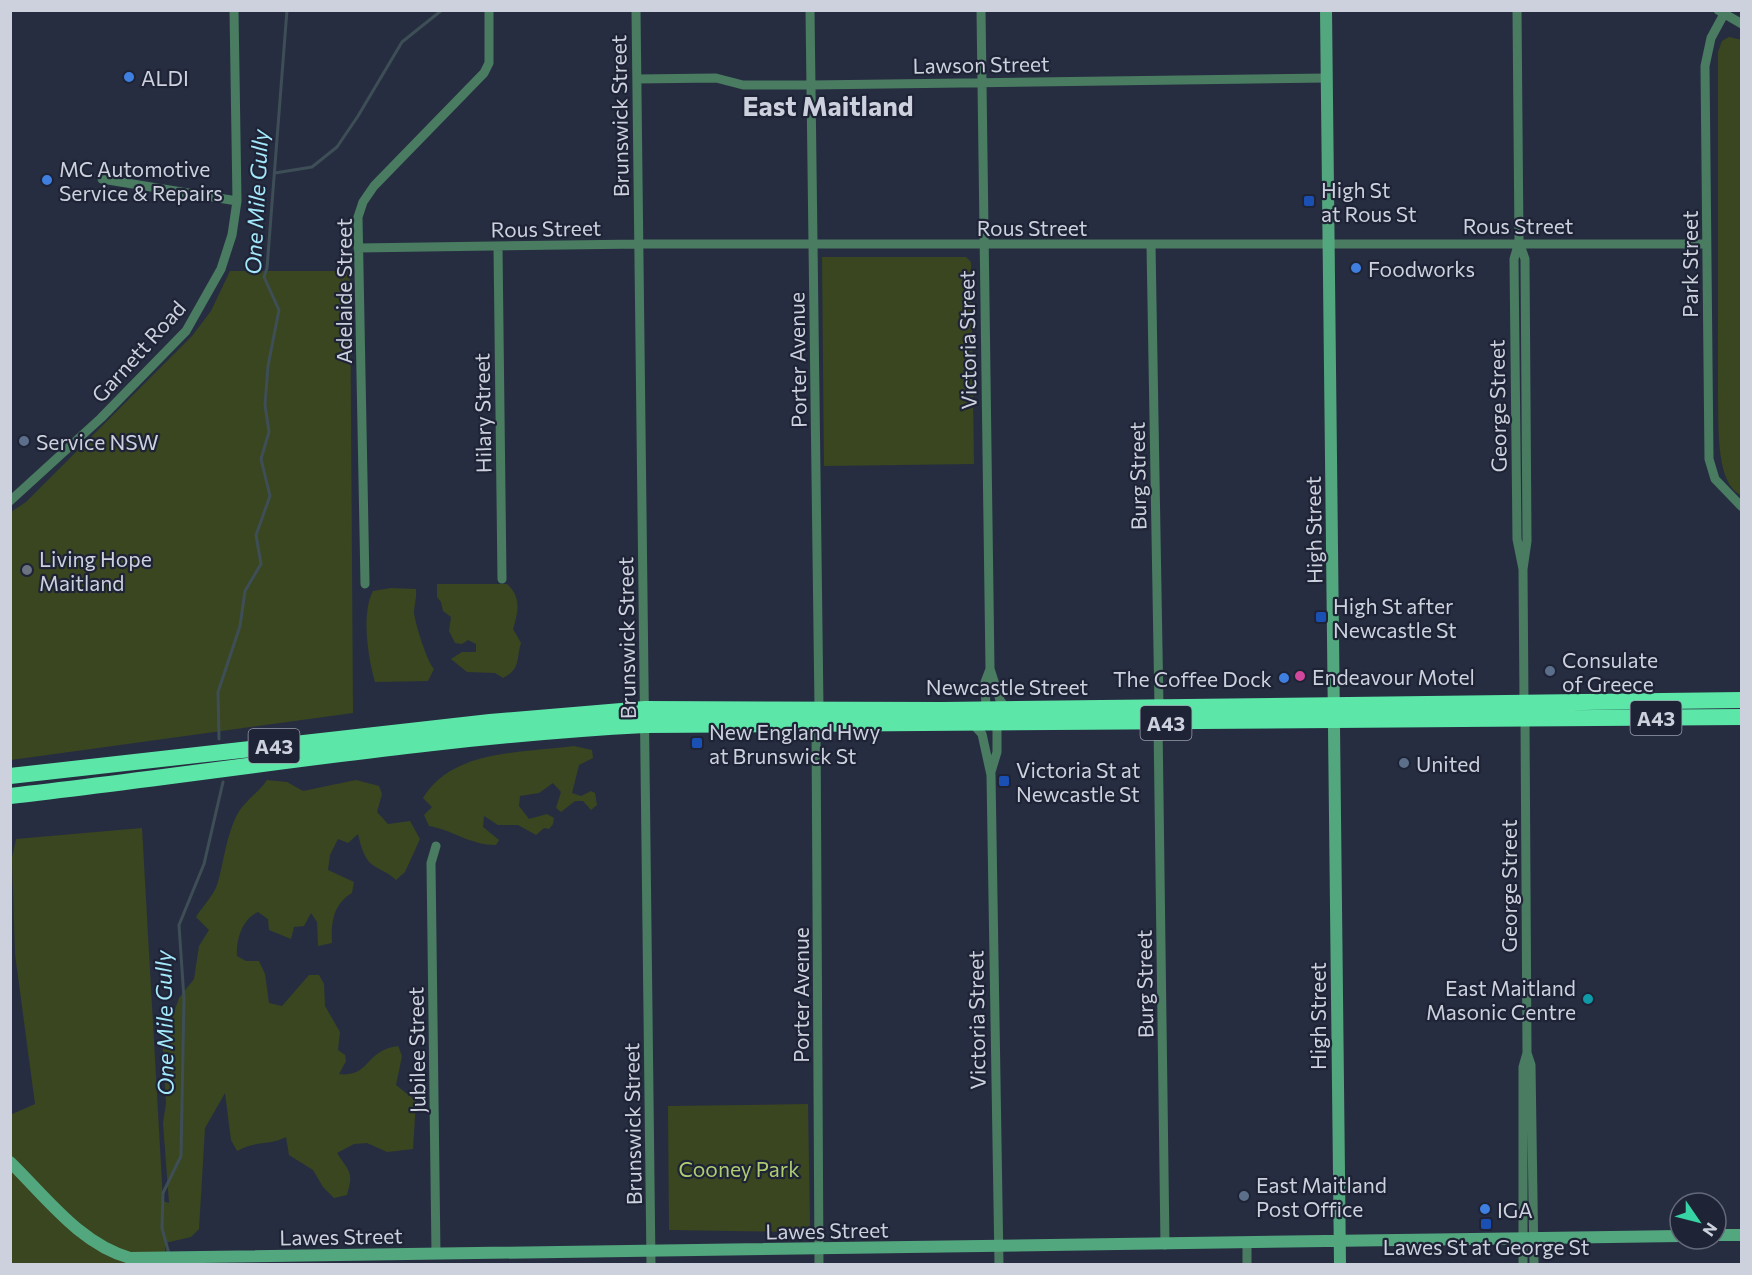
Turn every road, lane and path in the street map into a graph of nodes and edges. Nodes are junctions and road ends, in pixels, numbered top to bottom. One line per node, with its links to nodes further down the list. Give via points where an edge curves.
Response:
1 (234, 10): 15 (street, Garnett Road)
2 (489, 10): 24 (street, Adelaide Street, via 489,63 484,73 374,186 358,217)
3 (636, 10): 11 (street, Brunswick Street)
4 (810, 10): 13 (street, Porter Avenue)
5 (981, 10): 12 (street, Victoria Street)
6 (1326, 10): 10 (main road, High Street)
7 (1517, 10): 16 (street, George Street)
8 (1721, 12): 9 (street); 20 (street, Park Street, via 1706,66)
9 (1740, 20)
10 (1327, 78): 12 (street, Lawson Street); 19 (main road, High Street)
11 (637, 79): 13 (street, Lawson Street, via 716,78 743,85); 17 (street, Brunswick Street)
12 (982, 81): 13 (street, Lawson Street); 18 (street, Victoria Street)
13 (812, 86): 23 (street, Porter Avenue)
14 (102, 179): 15 (street)
15 (237, 201): 25 (street, Garnett Road, via 221,269 186,331 101,418)
16 (1519, 242): 19 (street, Rous Street); 20 (street, Rous Street); 33 (street, George Street, via 1525,259)
17 (639, 244): 22 (street, Rous Street); 23 (street, Rous Street); 37 (street, Brunswick Street)
18 (983, 244): 21 (street, Rous Street); 23 (street, Rous Street); 29 (street, Victoria Street)
19 (1328, 244): 21 (street, Rous Street); 34 (main road, High Street)
20 (1706, 244): 26 (street, Park Street, via 1708,459 1715,479)
21 (1151, 245): 35 (street, Burg Street)
22 (498, 246): 24 (street, Rous Street); 27 (street, Hilary Street)
23 (812, 246): 36 (street, Porter Avenue)
24 (358, 248): 28 (street, Adelaide Street)
25 (10, 501)
26 (1742, 507)
27 (502, 579)
28 (365, 584)
29 (990, 669): 31 (street, Victoria Street, via 985,682); 32 (street, Victoria Street)
30 (1742, 700): 33 (highway, Newcastle Street / A43)
31 (986, 709): 32 (highway, Newcastle Street / A43); 38 (highway, Newcastle Street / A43); 41 (highway)
32 (1006, 709): 35 (highway, Newcastle Street / A43)
33 (1525, 711): 34 (highway, Newcastle Street / A43); 39 (highway, Newcastle Street / A43); 49 (street, George Street, via 1527,1053 1523,1066)
34 (1335, 713): 35 (highway, Newcastle Street / A43); 50 (main road, High Street)
35 (1159, 715): 41 (highway, Newcastle Street / A43); 52 (street, Burg Street)
36 (818, 716): 37 (highway, Newcastle Street / A43); 38 (highway, Newcastle Street / A43); 54 (street, Porter Avenue)
37 (645, 717): 42 (highway, Newcastle Street / A43); 56 (street, Brunswick Street)
38 (970, 717): 40 (highway); 43 (street, Victoria Street, via 982,734)
39 (1742, 717)
40 (997, 724): 41 (highway, Newcastle Street / A43); 43 (street, Victoria Street, via 997,752)
41 (1020, 724)
42 (490, 730): 44 (highway, A43); 45 (highway, A43)
43 (991, 775): 53 (street, Victoria Street)
44 (10, 776)
45 (10, 796)
46 (436, 846): 55 (street, Jubilee Street, via 431,862)
47 (10, 1162): 59 (main road, Lawes Street, via 84,1235)
48 (1668, 1236): 49 (main road, Lawes Street)
49 (1529, 1238): 50 (main road, Lawes Street); 64 (street, George Street); 65 (street, George Street)
50 (1340, 1242): 51 (main road, Lawes Street); 63 (main road, High Street)
51 (1248, 1244): 52 (main road, Lawes Street); 62 (street)
52 (1165, 1245): 53 (main road, Lawes Street)
53 (999, 1248): 54 (main road, Lawes Street); 61 (street, Victoria Street)
54 (820, 1249): 56 (main road, Lawes Street); 60 (street, Porter Avenue)
55 (436, 1254): 57 (main road, Lawes Street); 58 (main road, Lawes Street)
56 (651, 1258): 57 (main road, Lawes Street)
57 (493, 1259)
58 (309, 1260): 59 (main road, Lawes Street, via 183,1257)
59 (130, 1261)
60 (819, 1264)
61 (999, 1264)
62 (1247, 1264)
63 (1340, 1264)
64 (1523, 1264)
65 (1534, 1264)

